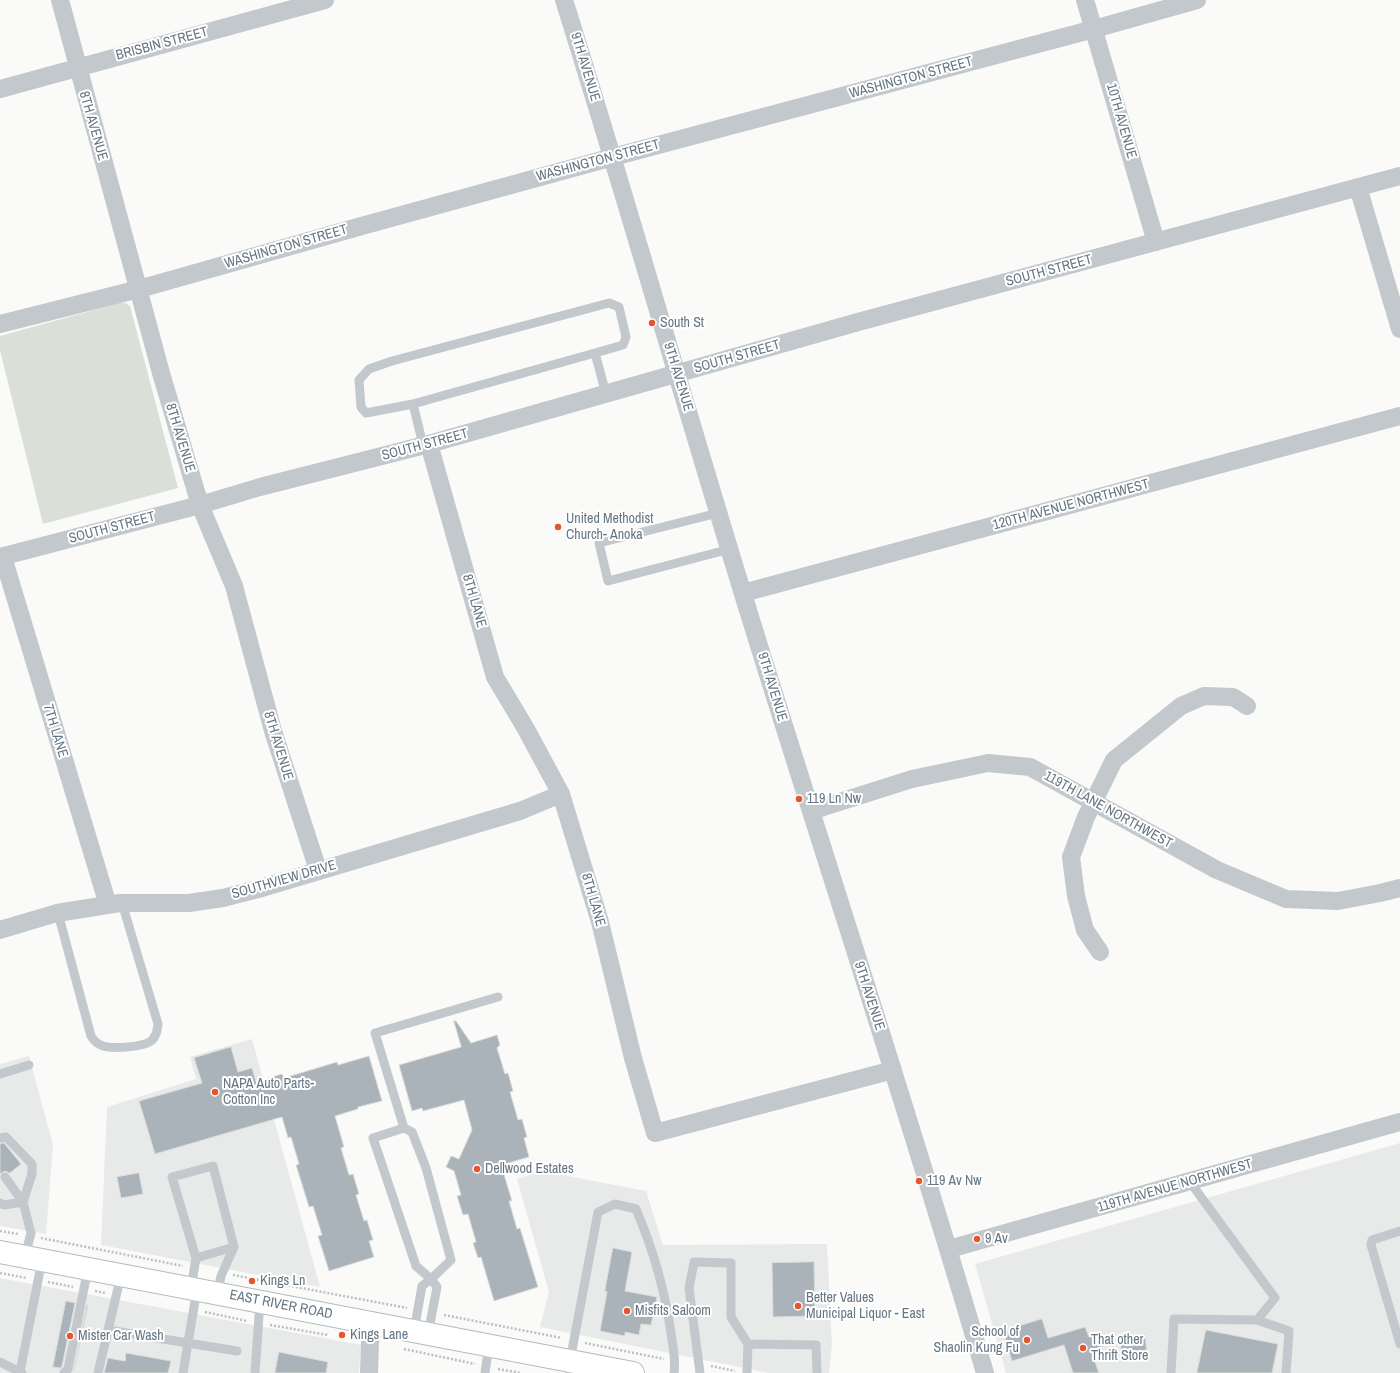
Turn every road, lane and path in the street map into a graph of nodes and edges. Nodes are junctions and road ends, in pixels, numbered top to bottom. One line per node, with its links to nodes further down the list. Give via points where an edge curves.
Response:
1 (60, 0): 7 (street, 8TH AVENUE)
2 (325, 0): 7 (street, BRISBIN STREET)
3 (564, 0): 9 (street, 9TH AVENUE)
4 (1085, 0): 6 (street, 10TH AVENUE)
5 (1196, 0): 6 (street, WASHINGTON STREET)
6 (1094, 29): 9 (street, WASHINGTON STREET); 12 (street, 10TH AVENUE)
7 (77, 68): 8 (street, BRISBIN STREET); 13 (street, 8TH AVENUE)
8 (0, 89)
9 (613, 157): 13 (street, WASHINGTON STREET); 17 (street, 9TH AVENUE)
10 (1400, 176): 11 (street, SOUTH STREET)
11 (1358, 187): 12 (street, SOUTH STREET); 15 (street)
12 (1156, 242): 17 (street, SOUTH STREET, via 858,322)
13 (139, 289): 14 (street, WASHINGTON STREET); 22 (street, 8TH AVENUE)
14 (0, 324)
15 (1400, 329)
16 (595, 353): 18 (lane); 19 (lane); 19 (lane, via 623,345 626,337 619,307 609,303 392,361 369,369 359,380 361,407 366,413)
17 (677, 374): 18 (street, SOUTH STREET); 23 (street, 9TH AVENUE)
18 (606, 394): 21 (street, SOUTH STREET)
19 (413, 404): 21 (lane)
20 (1400, 416): 26 (street, 120TH AVENUE NORTHWEST)
21 (426, 445): 22 (street, SOUTH STREET, via 260,487); 28 (street, 8TH LANE, via 495,678)
22 (200, 505): 25 (street, SOUTH STREET); 31 (street, 8TH AVENUE, via 234,586 273,731)
23 (718, 513): 24 (street, 9TH AVENUE); 24 (lane, via 599,543 608,581)
24 (730, 549): 26 (street, 9TH AVENUE)
25 (1, 557): 33 (street, 7TH LANE)
26 (743, 593): 30 (street, 9TH AVENUE)
27 (1247, 706): 29 (street, via 1234,697 1204,696 1181,706 1114,760)
28 (561, 794): 31 (street, SOUTHVIEW DRIVE, via 520,811); 39 (street, 8TH LANE, via 600,922 633,1058 655,1133)
29 (1093, 802): 30 (street, 119TH LANE NORTHWEST, via 1030,767 988,763 912,779); 32 (street, 119TH LANE NORTHWEST, via 1217,870 1286,899 1338,901); 36 (street, via 1071,856 1076,896 1085,930)
30 (811, 811): 39 (street, 9TH AVENUE)
31 (318, 870): 33 (street, SOUTHVIEW DRIVE, via 258,889 196,902)
32 (1400, 888)
33 (115, 904): 34 (street, SOUTHVIEW DRIVE); 34 (lane, via 158,1024 157,1034 143,1045 101,1046 91,1036)
34 (58, 913): 35 (street, SOUTHVIEW DRIVE)
35 (0, 930)
36 (1100, 952)
37 (498, 997): 42 (lane, via 375,1033)
38 (29, 1065): 40 (lane)
39 (893, 1070): 51 (street, 9TH AVENUE)
40 (0, 1074)
41 (1400, 1122): 45 (street, 119TH AVENUE NORTHWEST)
42 (404, 1128): 57 (lane, via 412,1132 426,1168 451,1260); 57 (lane, via 373,1138 416,1266)
43 (0, 1138): 46 (lane, via 6,1137 32,1164 32,1174)
44 (5, 1177): 46 (lane)
45 (1190, 1182): 51 (street, 119TH AVENUE NORTHWEST); 62 (lane, via 1275,1298)
46 (23, 1202): 47 (lane); 52 (lane, via 31,1233)
47 (0, 1204)
48 (0, 1231): 52 (path)
49 (1400, 1231): 68 (lane, via 1372,1240 1371,1245)
50 (234, 1247): 54 (lane); 54 (lane, via 213,1166 172,1177); 58 (lane)
51 (949, 1249): 87 (street, 9TH AVENUE)
52 (32, 1251): 53 (main road, EAST RIVER ROAD); 55 (main road, EAST RIVER ROAD); 58 (path); 75 (lane)
53 (0, 1252)
54 (196, 1258): 58 (lane)
55 (88, 1268): 56 (main road, EAST RIVER ROAD); 76 (lane, via 68,1369)
56 (121, 1275): 58 (main road, EAST RIVER ROAD); 64 (lane)
57 (431, 1279): 60 (lane, via 422,1286); 61 (lane, via 437,1287)
58 (205, 1282): 59 (main road, EAST RIVER ROAD); 60 (path); 66 (lane)
59 (260, 1301): 63 (main road, EAST RIVER ROAD); 79 (lane)
60 (418, 1310): 65 (lane)
61 (432, 1313): 65 (lane); 71 (path)
62 (1257, 1320): 88 (lane, via 1174,1319); 89 (lane, via 1289,1331)
63 (373, 1323): 65 (main road, EAST RIVER ROAD); 80 (street)
64 (108, 1330): 66 (lane); 77 (lane)
65 (421, 1333): 69 (main road, EAST RIVER ROAD)
66 (188, 1343): 70 (lane); 78 (lane)
67 (748, 1344): 74 (lane, via 731,1317 731,1263 694,1262 689,1288); 85 (lane); 86 (lane, via 816,1345)
68 (1400, 1344)
69 (489, 1345): 71 (main road, EAST RIVER ROAD); 81 (lane)
70 (237, 1352)
71 (571, 1358): 73 (path); 73 (lane, via 598,1212 615,1204 636,1210 648,1237 667,1307); 82 (main road, EAST RIVER ROAD)
72 (0, 1362): 75 (lane)
73 (676, 1362): 83 (lane)
74 (699, 1363): 84 (lane); 85 (path)
75 (21, 1372)
76 (64, 1373)
77 (98, 1373)
78 (183, 1373)
79 (255, 1373)
80 (369, 1373)
81 (485, 1373)
82 (633, 1373)
83 (674, 1373)
84 (700, 1373)
85 (747, 1373)
86 (817, 1373)
87 (985, 1373)
88 (1171, 1373)
89 (1286, 1373)

